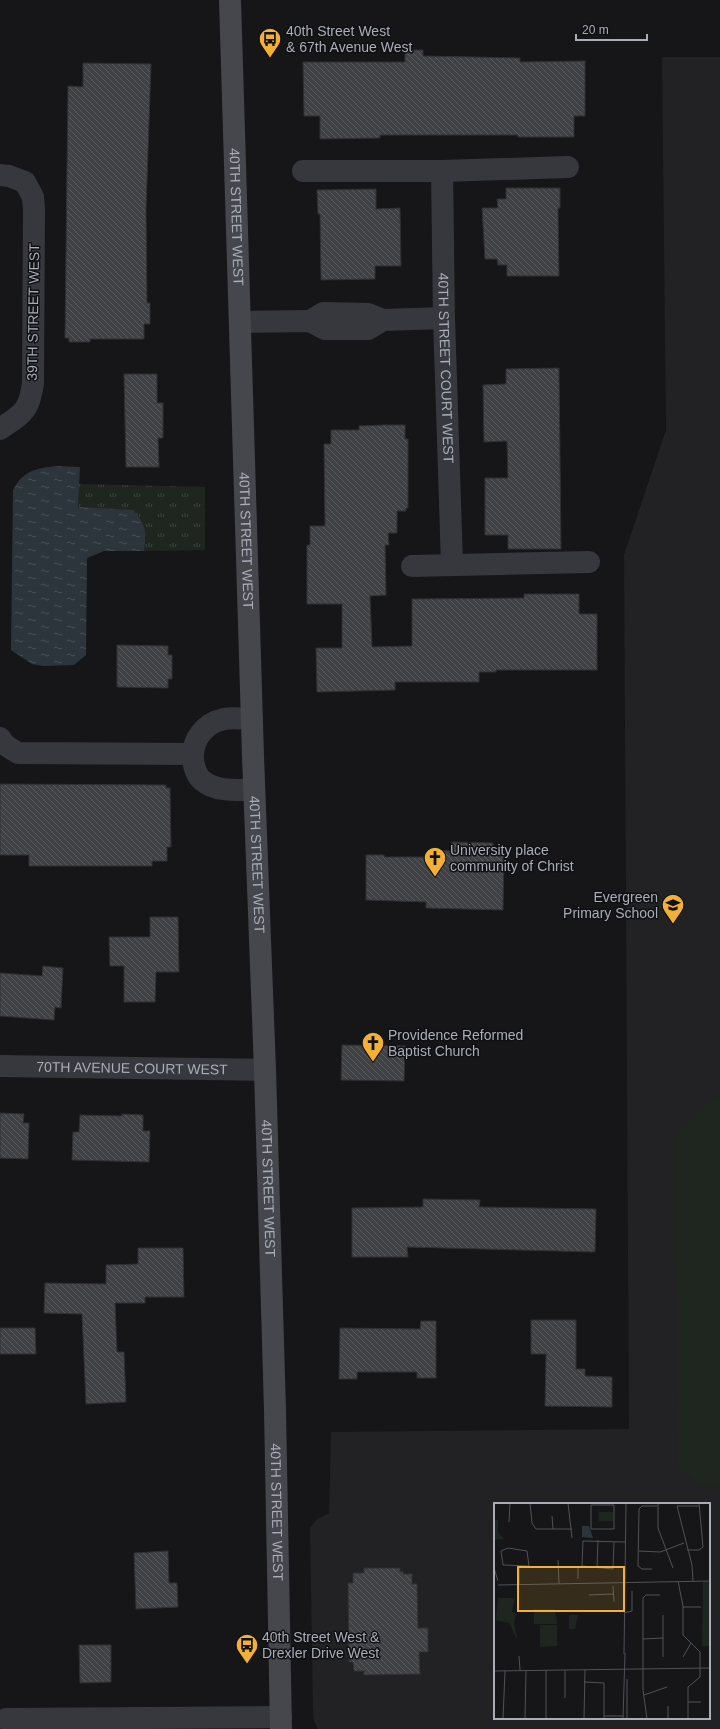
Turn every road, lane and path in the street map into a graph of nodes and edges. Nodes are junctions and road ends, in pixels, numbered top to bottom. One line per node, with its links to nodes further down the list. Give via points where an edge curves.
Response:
1 (230, 0): 7 (main road, 40TH STREET WEST)
2 (568, 167): 4 (street)
3 (303, 170): 4 (street)
4 (442, 171): 6 (street, 40TH STREET COURT WEST)
5 (0, 175): 8 (street, 39TH STREET WEST, via 25,182 33,197 34,209 31,400 25,412)
6 (444, 318): 7 (street, via 383,320 368,329 325,329 310,321); 10 (street, 40TH STREET COURT WEST)
7 (240, 322): 12 (main road, 40TH STREET WEST)
8 (0, 429)
9 (588, 562): 10 (street)
10 (452, 564): 11 (street)
11 (412, 566)
12 (252, 719): 14 (street, via 223,719 204,728 194,742); 15 (main road, 40TH STREET WEST)
13 (0, 738): 14 (street, via 5,745 18,753)
14 (193, 754): 15 (street, via 194,768 202,781 224,789)
15 (254, 790): 17 (main road, 40TH STREET WEST)
16 (0, 1066): 17 (street, 70TH AVENUE COURT WEST)
17 (265, 1070): 19 (main road, 40TH STREET WEST)
18 (4, 1716): 19 (street)
19 (281, 1723)

